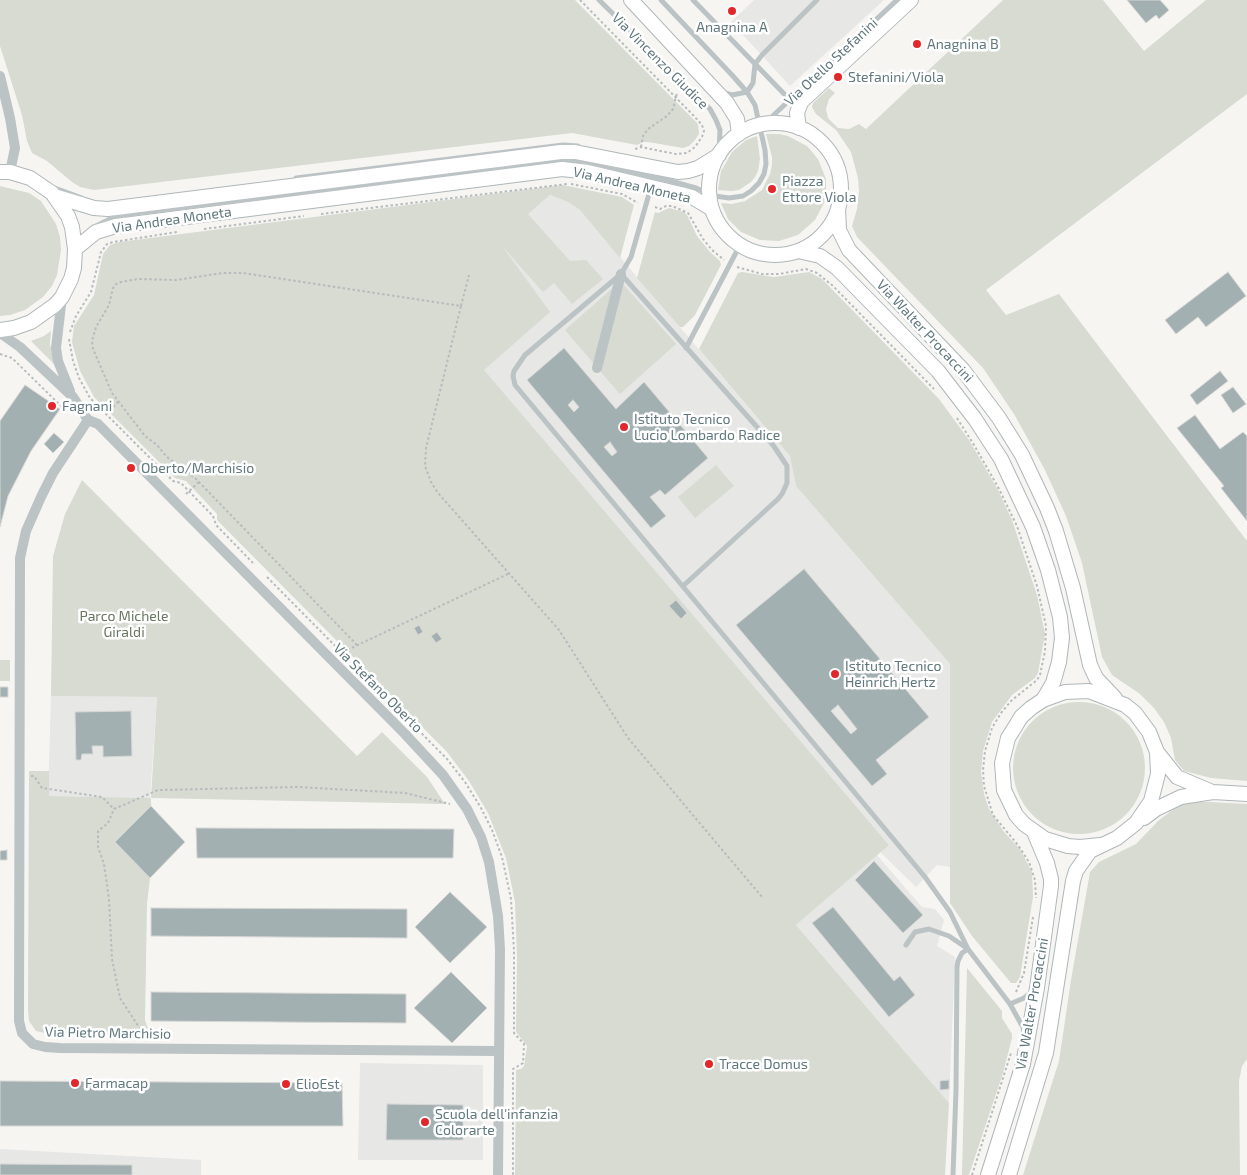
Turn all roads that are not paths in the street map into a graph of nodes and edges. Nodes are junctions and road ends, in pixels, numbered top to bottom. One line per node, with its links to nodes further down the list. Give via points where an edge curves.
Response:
1 (599, 0): 17 (lane, Via Vincenzo Giudice, via 710,110 720,130)
2 (632, 0): 10 (street, Via Vincenzo Giudice)
3 (662, 0): 11 (lane)
4 (693, 0): 8 (lane)
5 (817, 0): 8 (lane)
6 (897, 0): 12 (lane, Via Otello Stefanini)
7 (911, 0): 13 (street, Via Otello Stefanini, via 801,102)
8 (755, 64): 11 (lane, via 753,83); 12 (lane)
9 (0, 76): 19 (street, via 15,148)
10 (714, 89): 11 (lane, via 732,95); 16 (street, Via Vincenzo Giudice, via 734,115)
11 (747, 92): 14 (lane)
12 (790, 100): 13 (lane); 14 (lane, Via Otello Stefanini)
13 (797, 113): 15 (street, Via Otello Stefanini)
14 (761, 125): 15 (street, via 780,123); 16 (street); 30 (lane, via 766,161 759,183 736,198)
15 (799, 128): 31 (street, via 820,141 834,161 841,184)
16 (739, 134): 17 (street)
17 (719, 154): 18 (street, Via Andrea Moneta, via 693,170 683,172 568,152); 30 (street, via 711,179)
18 (500, 170): 20 (street, Via Andrea Moneta); 20 (lane, Via Andrea Moneta); 24 (street, Via Andrea Moneta, via 568,169); 30 (lane, Via Andrea Moneta, via 570,160 696,188)
19 (5, 172): 22 (street)
20 (471, 173): 21 (lane, Via Andrea Moneta); 27 (street, Via Andrea Moneta, via 115,208 94,208); 33 (street, Via Andrea Moneta, via 116,226 96,232)
21 (291, 179)
22 (39, 183): 27 (street); 28 (lane)
23 (234, 186): 25 (lane, Via Andrea Moneta)
24 (651, 186): 30 (street, Via Andrea Moneta); 35 (lane, via 631,257)
25 (225, 188)
26 (176, 194): 29 (lane, Via Andrea Moneta)
27 (54, 196): 33 (street, via 68,216)
28 (88, 199)
29 (104, 202)
30 (710, 202): 32 (street, via 720,227)
31 (838, 208): 34 (street, via 824,234); 44 (street, Via Walter Procaccini, via 839,230 849,250 963,370 1022,455 1056,531 1092,670)
32 (740, 245): 34 (street, via 770,255); 38 (lane)
33 (76, 249): 36 (street, via 74,268)
34 (798, 251): 43 (street, Via Walter Procaccini, via 820,256 837,268 938,372 966,406 1000,459 1033,527 1060,617 1061,654 1055,678)
35 (621, 274): 38 (lane); 39 (street); 42 (lane, via 526,356 516,366 513,380 520,394)
36 (62, 297): 37 (street, via 31,322); 40 (street, via 56,348)
37 (0, 332): 40 (street, Via Stefano Oberto)
38 (686, 348): 42 (lane, via 774,445 784,460 788,477 778,499)
39 (598, 368)
40 (73, 397): 41 (street, Via Stefano Oberto)
41 (88, 420): 56 (street, Via Stefano Oberto, via 98,424 454,788 484,846 496,897 500,949); 56 (street, Via Pietro Marchisio, via 53,473 29,524 21,551 19,1021 22,1033 33,1044 53,1048)
42 (683, 586): 52 (lane, via 925,877 950,912)
43 (1043, 700): 44 (street, Via Walter Procaccini, via 1077,690); 49 (street, Via Walter Procaccini, via 1021,717 1008,738 1002,763 1004,790 1010,803)
44 (1118, 701): 45 (street, Via Walter Procaccini, via 1142,722)
45 (1156, 752): 46 (street, via 1181,780); 48 (street, Via Walter Procaccini, via 1158,774 1153,795)
46 (1213, 792): 47 (street); 48 (street, via 1181,797)
47 (1247, 794)
48 (1136, 823): 50 (street, Via Walter Procaccini, via 1117,838)
49 (1034, 832): 50 (street, Via Walter Procaccini, via 1068,846); 53 (street, Via Walter Procaccini, via 1051,882)
50 (1100, 845): 60 (street, Via Walter Procaccini, via 1086,854 1074,876 1046,1054)
51 (906, 945): 52 (lane, via 915,932 929,929 949,936)
52 (968, 949): 54 (lane); 58 (lane, via 960,957 957,967)
53 (1037, 988): 54 (lane); 55 (street, Via Walter Procaccini)
54 (1010, 1004): 55 (lane)
55 (1029, 1036): 59 (street, Via Walter Procaccini)
56 (498, 1051): 57 (street, Via Stefano Oberto)
57 (498, 1175)
58 (953, 1175)
59 (988, 1175)
60 (1009, 1175)

